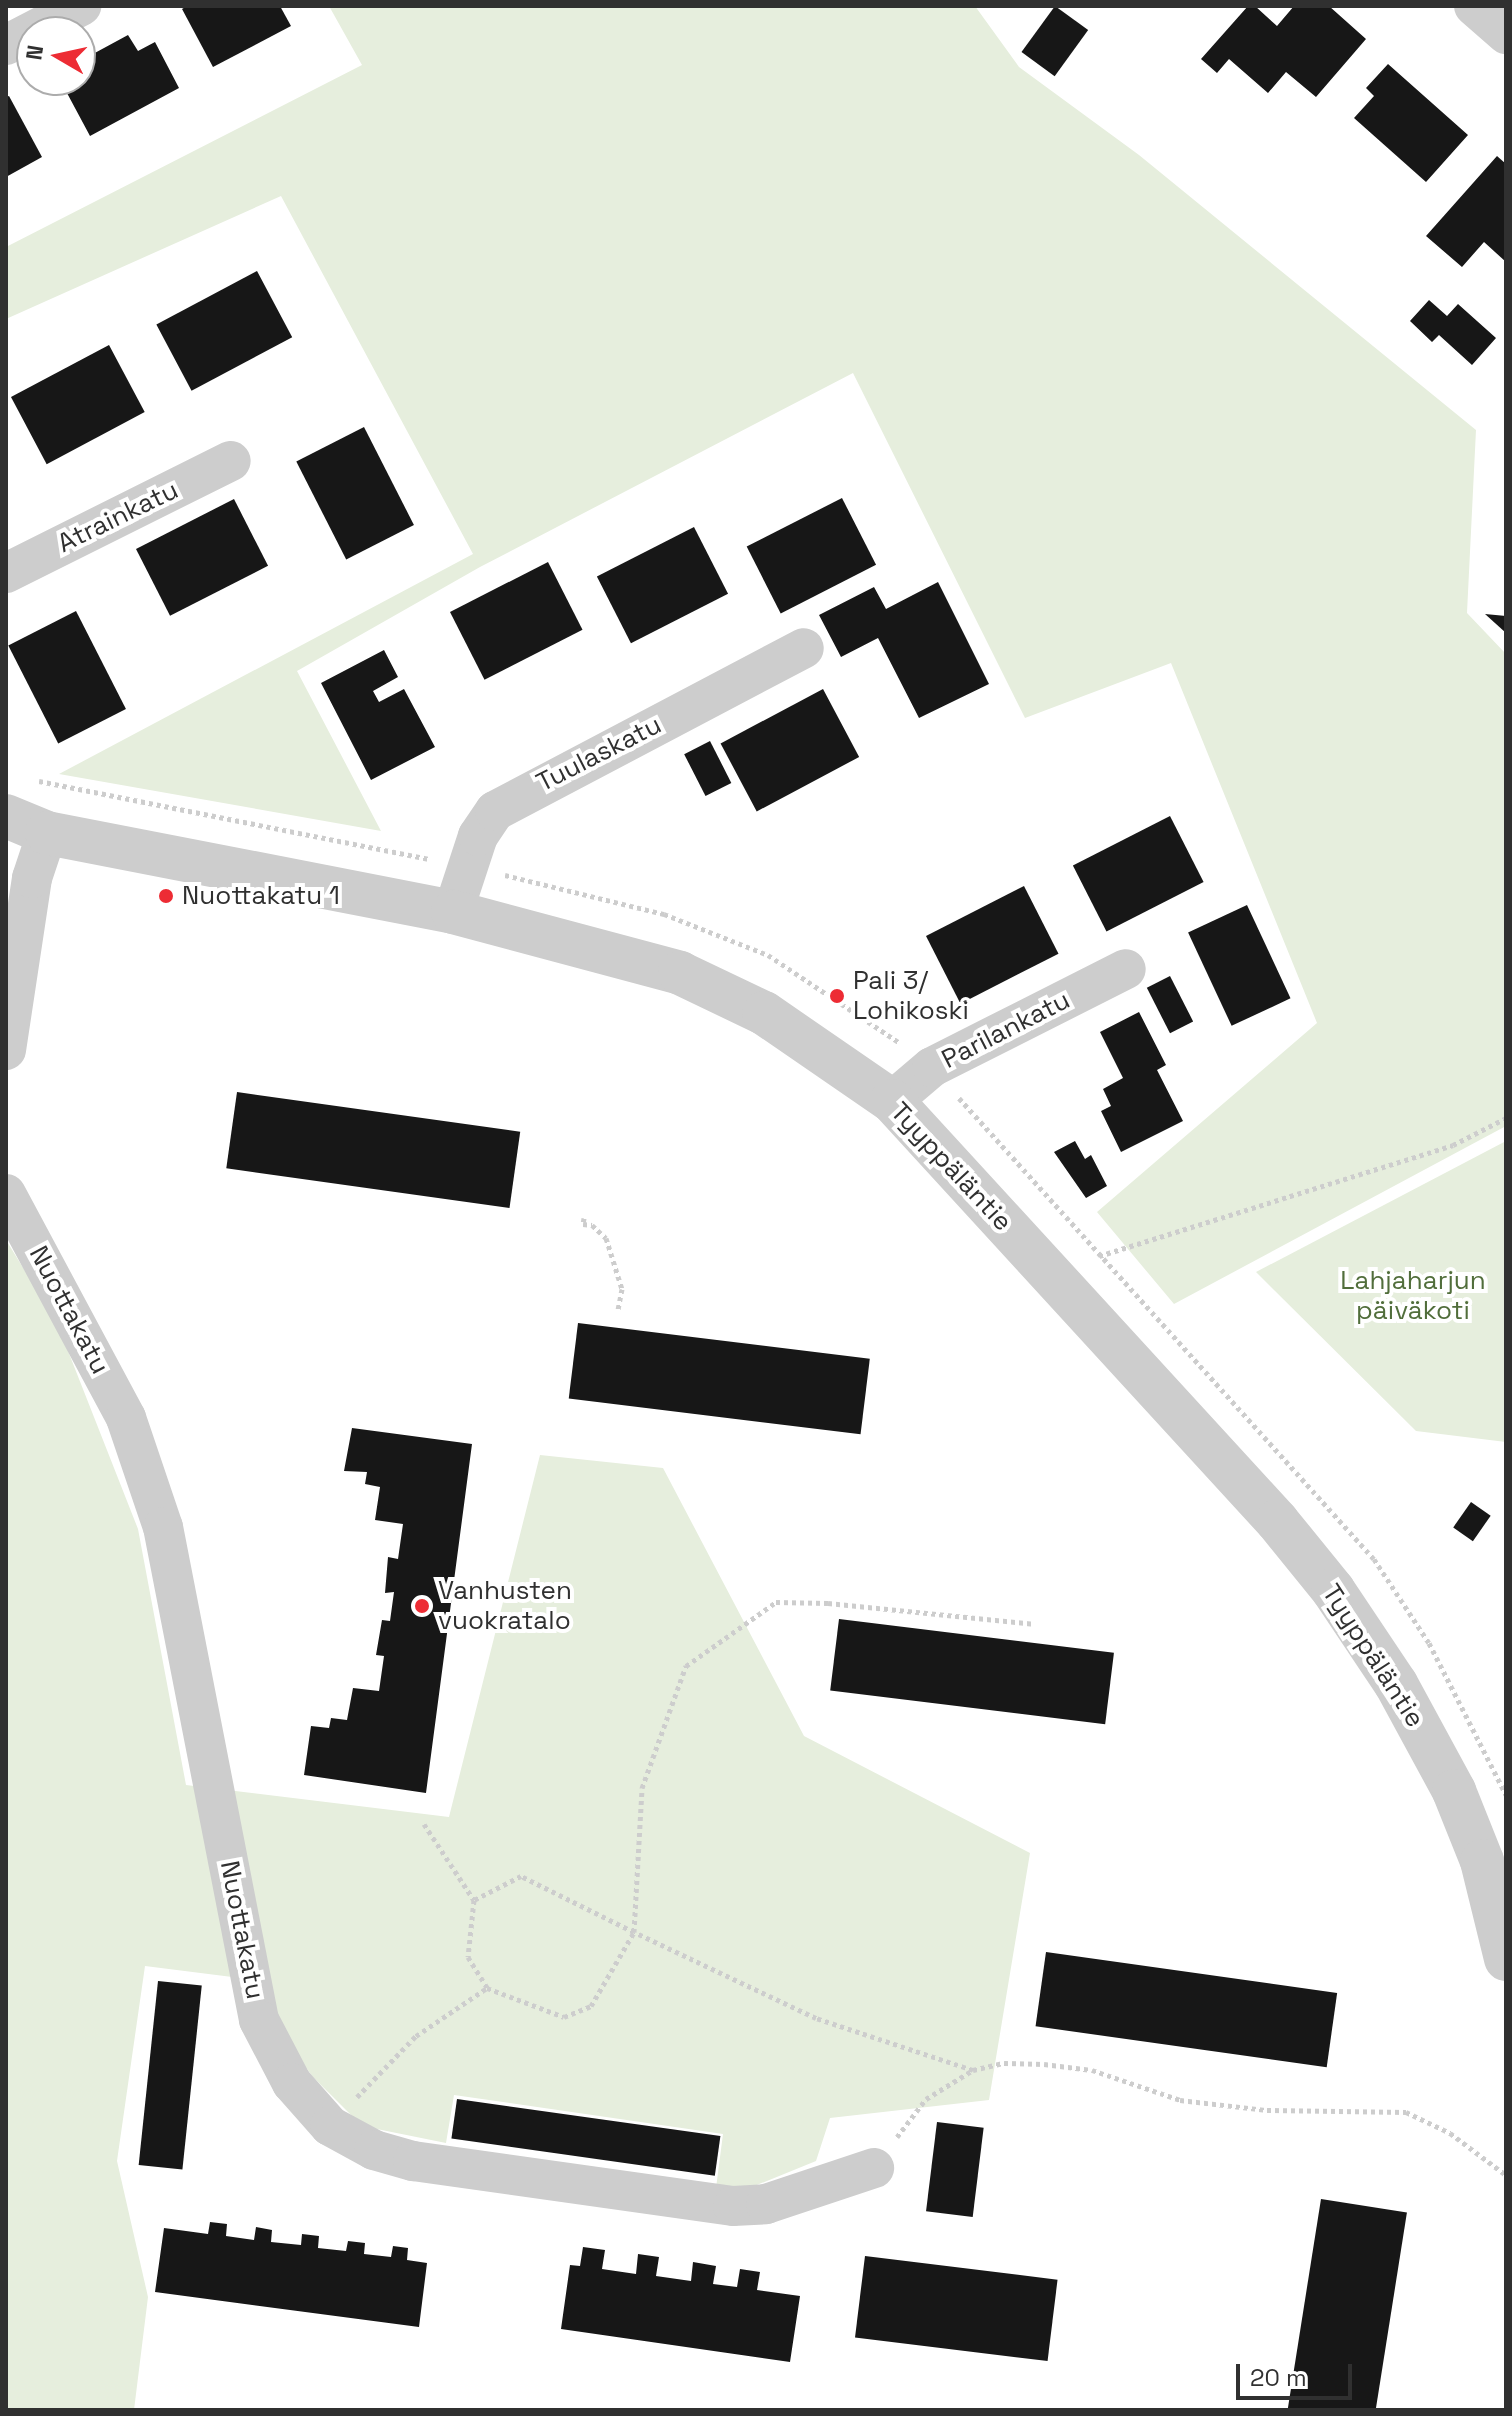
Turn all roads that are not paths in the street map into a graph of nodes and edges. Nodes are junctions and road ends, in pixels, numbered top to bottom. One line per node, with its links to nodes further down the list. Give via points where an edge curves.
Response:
1 (81, 6): 2 (street)
2 (6, 45)
3 (231, 461): 4 (street, Atrainkatu)
4 (6, 573)
5 (804, 648): 8 (street, Tuulaskatu, via 495,811 478,836)
6 (6, 816): 7 (street, Tyyppäläntie)
7 (47, 833): 8 (street, Tyyppäläntie); 10 (street, via 32,878)
8 (453, 912): 11 (street, Tyyppäläntie, via 680,973 764,1013)
9 (1126, 969): 11 (street, Parilankatu, via 932,1067)
10 (6, 1050)
11 (892, 1101): 13 (street, Tyyppäläntie, via 1277,1521 1333,1590 1396,1684 1454,1791 1482,1861)
12 (6, 1194): 14 (street, Nuottakatu, via 126,1418 163,1527 259,2020 292,2083 330,2126 374,2150 413,2161 733,2206 766,2204)
13 (1506, 1959)
14 (874, 2168)

